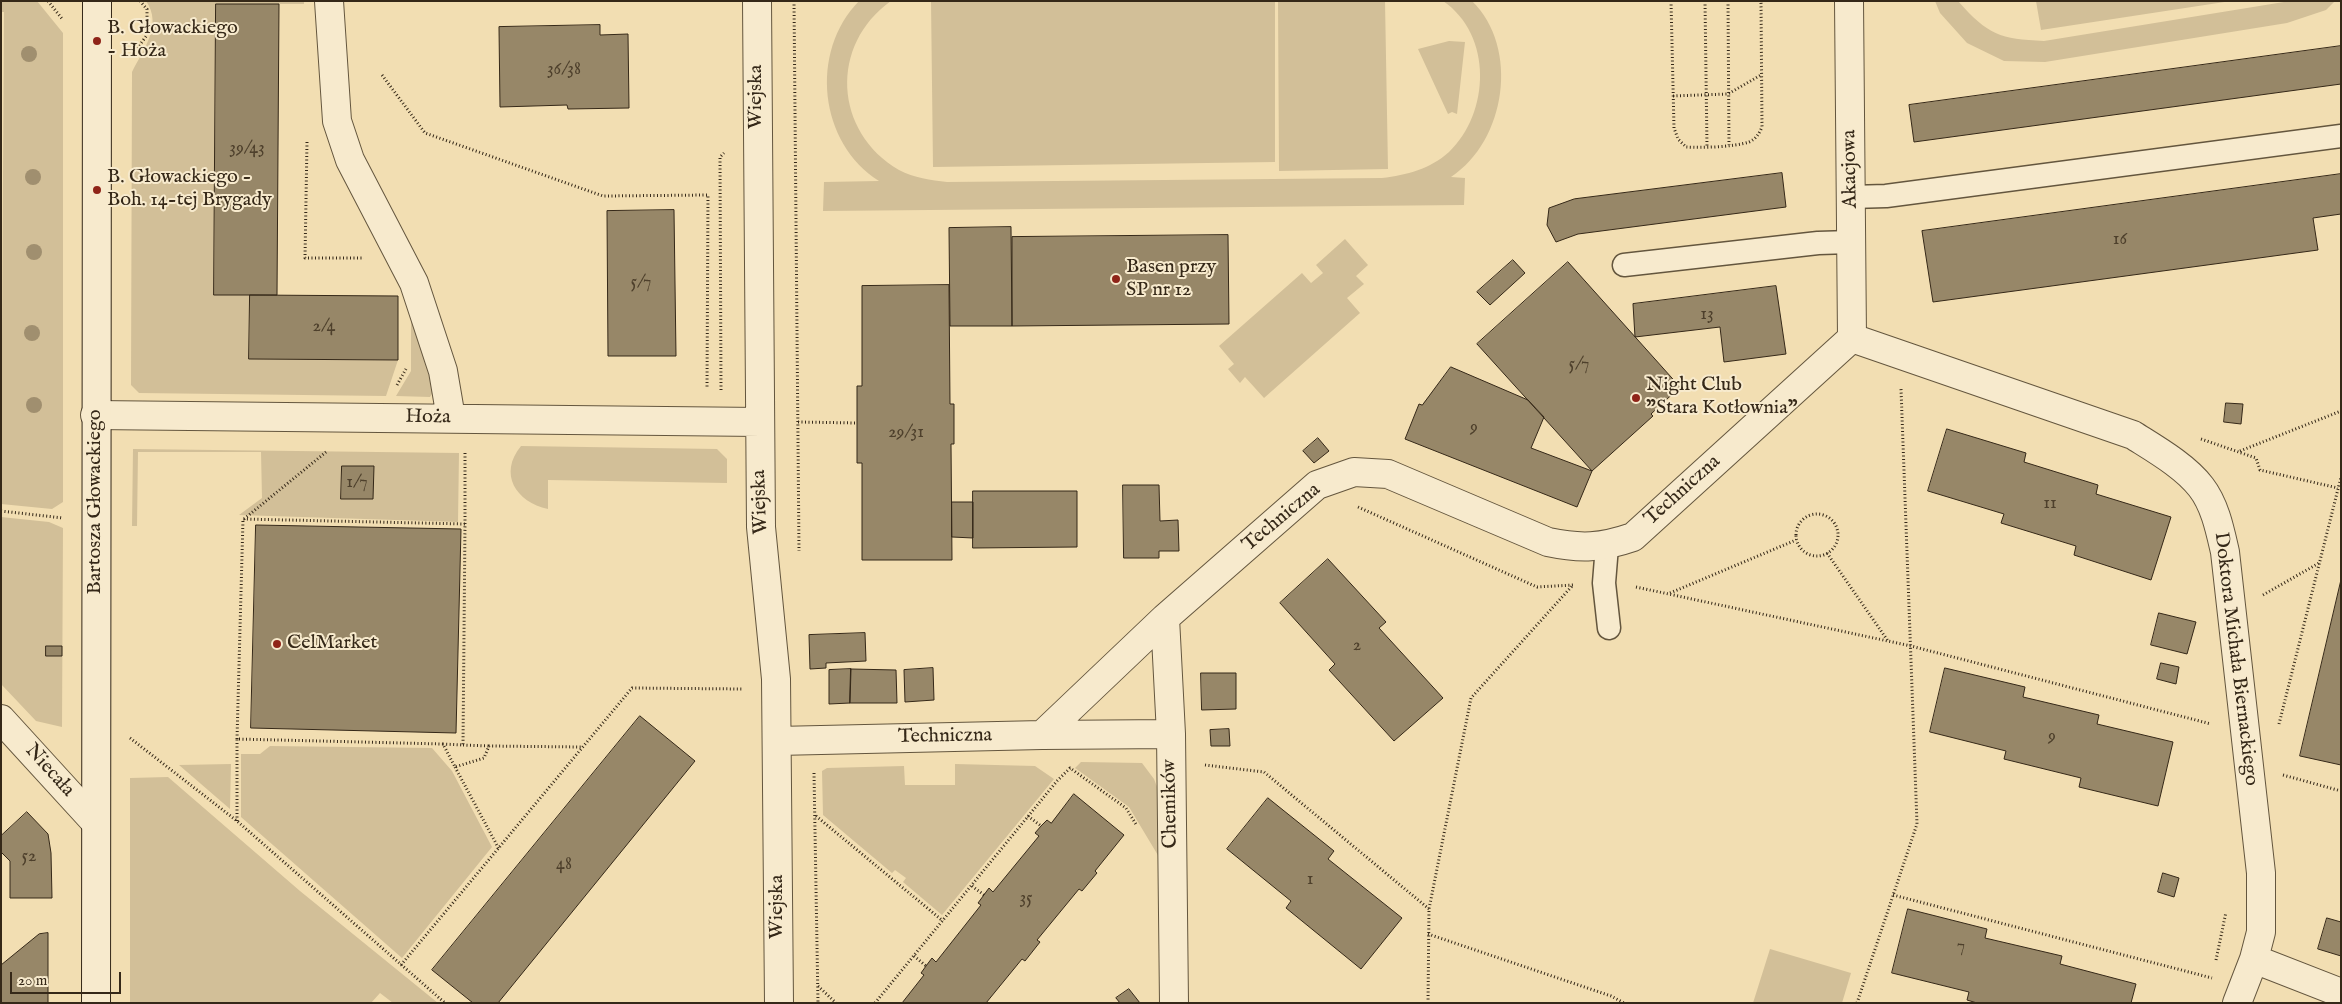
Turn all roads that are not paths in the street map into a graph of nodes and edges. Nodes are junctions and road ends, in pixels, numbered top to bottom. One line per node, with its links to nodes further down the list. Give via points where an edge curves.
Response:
1 (97, 1): 10 (street, Bartosza Głowackiego)
2 (330, 1): 11 (street, via 337,121 350,160 414,283 443,371)
3 (757, 1): 12 (street, Wiejska)
4 (1849, 1): 6 (street, Akacjowa)
5 (2341, 136): 6 (lane, via 1886,196)
6 (1851, 197): 7 (street, Akacjowa)
7 (1851, 242): 8 (lane); 9 (street, Akacjowa)
8 (1624, 265)
9 (1852, 338): 13 (street, Techniczna, via 1633,537); 21 (street, Doktora Michała Biernackiego, via 2133,435 2167,457 2201,487 2218,521 2224,552 2261,873 2261,932)
10 (96, 414): 11 (street, Hoża); 20 (street, Bartosza Głowackiego)
11 (451, 418): 12 (street, Hoża)
12 (760, 422): 19 (street, Wiejska, via 761,527 776,679)
13 (1607, 546): 14 (street, Techniczna, via 1575,548 1548,542 1388,474 1354,472 1317,484); 15 (lane, via 1604,583)
14 (1165, 618): 17 (street); 18 (street, Techniczna)
15 (1609, 628)
16 (1, 719): 20 (street, Niecała)
17 (1171, 734): 18 (street, Chemików); 25 (street, Chemików)
18 (1042, 735): 19 (street, Techniczna)
19 (777, 741): 24 (street, Wiejska)
20 (96, 823): 23 (street, Bartosza Głowackiego)
21 (2254, 959): 22 (street); 26 (street, Doktora Michała Biernackiego)
22 (2341, 993)
23 (96, 1003)
24 (779, 1003)
25 (1174, 1003)
26 (2237, 1003)

